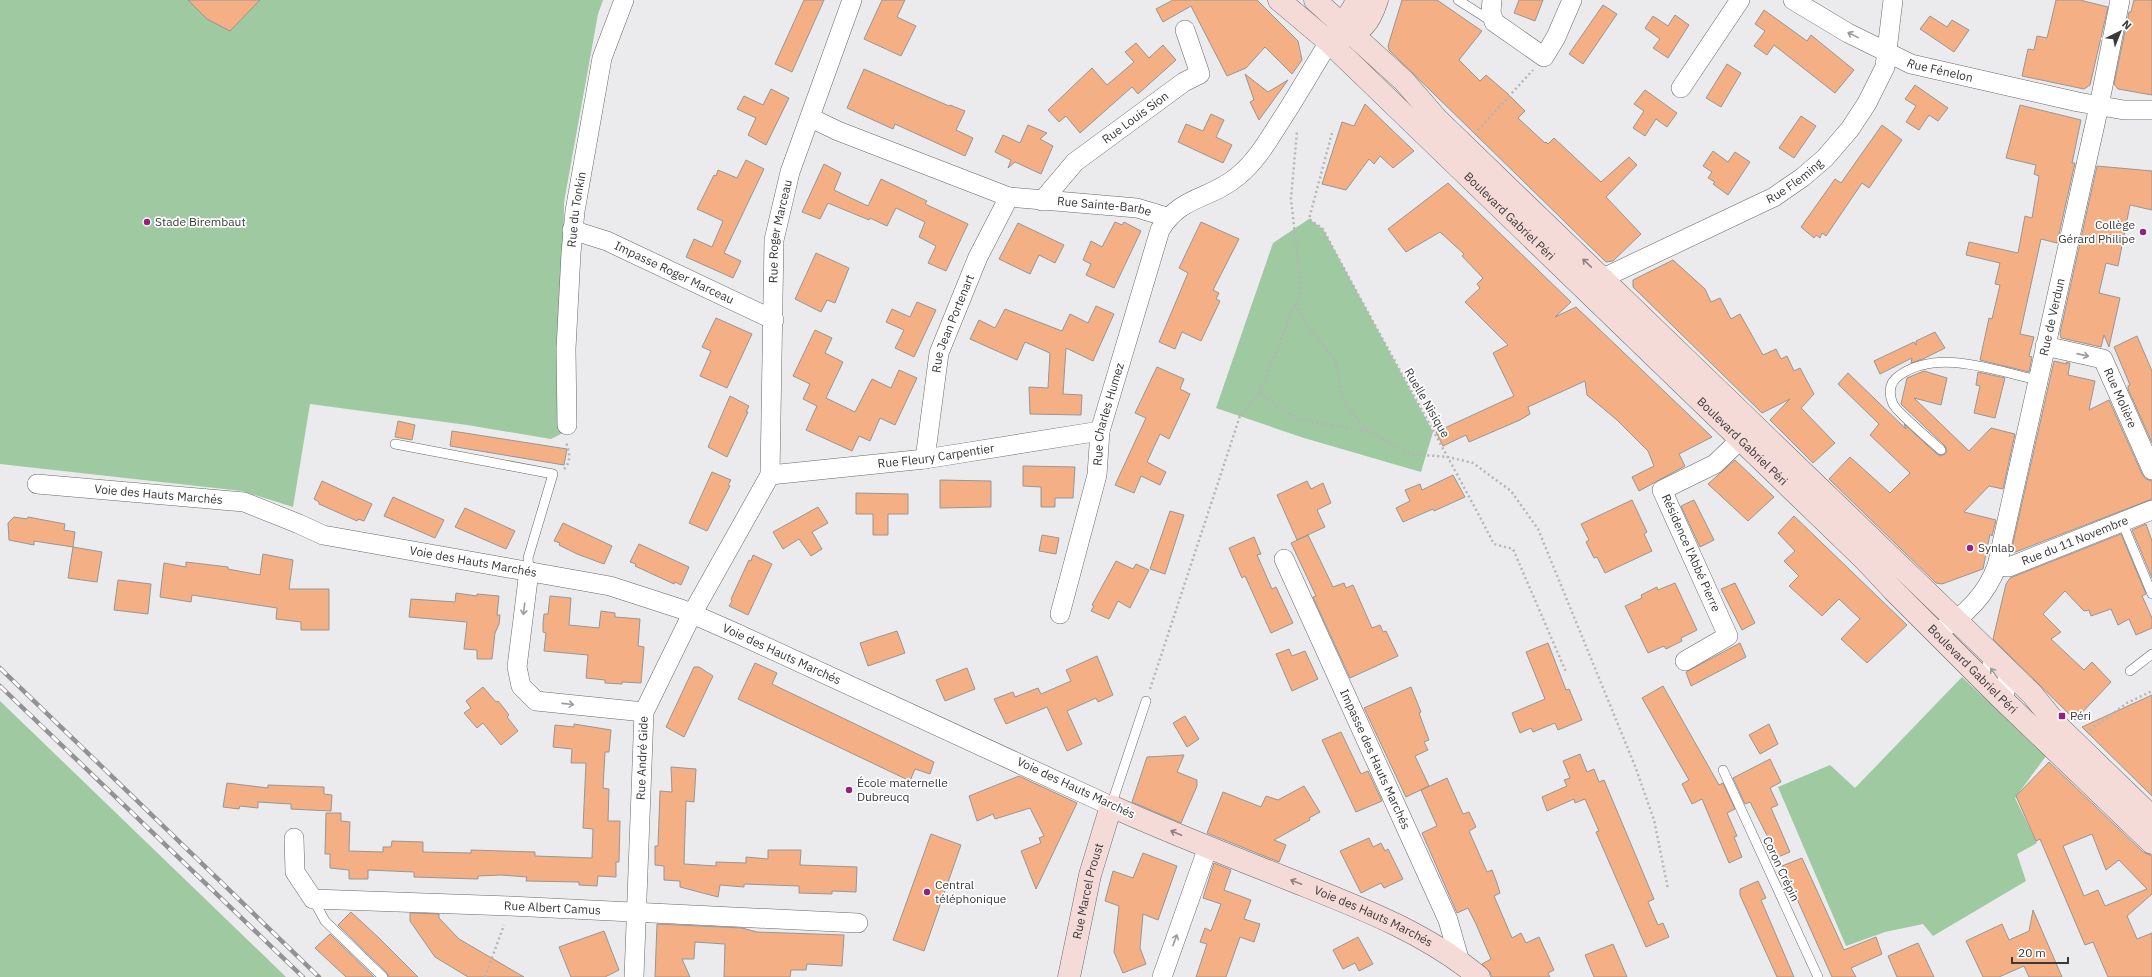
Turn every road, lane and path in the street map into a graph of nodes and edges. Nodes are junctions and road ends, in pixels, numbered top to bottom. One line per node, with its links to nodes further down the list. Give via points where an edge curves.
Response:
1 (624, 0): 32 (street, Rue du Tonkin, via 602,58)
2 (852, 0): 25 (street, Rue Roger Marceau)
3 (1279, 0): 17 (main road)
4 (1293, 0): 17 (lane)
5 (1315, 0): 17 (main road)
6 (1356, 0): 17 (main road)
7 (1377, 0): 17 (main road, via 1368,22 1361,29)
8 (1458, 0): 15 (lane)
9 (1492, 0): 15 (street, via 1490,12)
10 (1572, 0): 19 (street)
11 (1740, 0): 21 (street)
12 (1793, 0): 18 (street, Rue Fénelon, one-way to 12)
13 (1893, 0): 18 (street, Rue Fleming)
14 (2120, 0): 23 (street, Rue de Verdun)
15 (1494, 22): 19 (street)
16 (1185, 30): 30 (street, Rue Louis Sion, via 1200,74 1184,82 1075,162)
17 (1341, 34): 20 (lane); 22 (street, Rue Sainte-Barbe); 28 (main road, Boulevard Gabriel Péri, via 1404,81); 34 (main road, Boulevard Gabriel Péri)
18 (1888, 52): 23 (street, Rue Fénelon, via 1911,64); 35 (street, Rue Fleming, via 1882,74 1850,129 1825,158 1803,177 1774,197)
19 (1544, 57): 28 (path)
20 (1368, 60)
21 (1681, 88)
22 (1294, 101): 31 (street, Rue Sainte-Barbe, via 1257,158 1238,176 1214,191 1186,203); 36 (path, via 1298,126 1291,199 1301,291)
23 (2100, 106): 24 (street, Rue Fénelon, via 2124,110); 38 (street, Rue de Verdun)
24 (2152, 110)
25 (811, 118): 29 (street, Rue Sainte-Barbe, via 838,131); 37 (street, Rue Roger Marceau, via 790,172 774,240)
26 (1431, 126): 33 (lane, via 1538,230)
27 (1332, 133): 48 (path, Ruelle Nisique, via 1309,219 1323,229 1387,350)
28 (1464, 145): 33 (main road, Boulevard Gabriel Péri)
29 (1009, 197): 30 (street, Rue Sainte-Barbe); 49 (street, Rue Jean Portenart, via 978,257 939,353)
30 (1042, 201): 31 (street, Rue Sainte-Barbe, via 1137,208)
31 (1167, 217): 43 (street, Rue Charles Humez, via 1160,230)
32 (572, 230): 37 (street, Impasse Roger Marceau, via 607,241); 42 (street, Rue du Tonkin, via 566,349)
33 (1564, 240): 35 (main road, Boulevard Gabriel Péri, one-way to 33)
34 (1580, 283): 35 (lane); 45 (main road, Boulevard Gabriel Péri)
35 (1602, 285): 66 (main road, Boulevard Gabriel Péri)
36 (1296, 304): 41 (path); 44 (path, via 1306,324 1335,360 1344,403)
37 (774, 320): 52 (street, Rue Roger Marceau)
38 (2045, 346): 39 (street, Rue de Verdun); 50 (street, Rue Molière, one-way to 50, via 2103,359)
39 (2038, 380): 47 (lane, via 1951,361 1928,362 1908,369 1894,379 1889,390 1893,405); 59 (street, Rue de Verdun)
40 (1705, 392): 55 (lane)
41 (1259, 393): 44 (path, via 1297,419); 74 (path, via 1240,416)
42 (567, 426): 51 (path, via 568,465 560,473)
43 (1100, 431): 49 (street, Rue Fleury Carpentier); 65 (street, Rue Charles Humez, via 1097,475)
44 (1368, 431): 48 (path, via 1412,454)
45 (1741, 439): 67 (main road, Boulevard Gabriel Péri); 69 (street, Résidence l'Abbé Pierre, via 1715,464 1662,490 1728,636)
46 (395, 444): 51 (lane)
47 (1941, 450)
48 (1448, 457): 71 (path, Ruelle Nisique, via 1494,544 1513,549); 86 (path, via 1473,463 1511,491 1538,529 1635,766 1654,820)
49 (925, 459): 52 (street, Rue Fleury Carpentier)
50 (2152, 470)
51 (553, 474): 60 (lane, via 528,558)
52 (770, 475): 64 (street, Rue André Gide)
53 (37, 484): 60 (street, Voie des Hauts Marchés, via 244,502 323,535)
54 (2152, 510): 56 (street, Rue du 11 Novembre)
55 (1836, 518)
56 (2122, 522): 59 (street, Rue du 11 Novembre, via 2009,567); 62 (lane)
57 (1876, 556): 61 (lane)
58 (1284, 559): 91 (street, Impasse des Hauts Marchés, via 1448,920)
59 (1997, 566): 66 (street, Rue de Verdun, via 1983,593)
60 (529, 571): 64 (street, Voie des Hauts Marchés, via 610,586); 75 (street, one-way to 75, via 517,667 521,686 536,701)
61 (1914, 592)
62 (2152, 594)
63 (1922, 605): 67 (lane)
64 (692, 614): 75 (street, Rue André Gide); 80 (street, Voie des Hauts Marchés)
65 (1060, 614)
66 (1957, 621): 67 (street, Rue de Verdun); 73 (lane, one-way to 66, via 2007,690); 77 (main road, Boulevard Gabriel Péri, via 2032,694)
67 (1937, 632): 78 (main road, Boulevard Gabriel Péri, via 2000,697)
68 (2152, 654): 70 (lane)
69 (1685, 661)
70 (2130, 671)
71 (1566, 672)
72 (2152, 691): 77 (path, via 2127,703)
73 (2017, 699)
74 (1146, 701): 80 (lane)
75 (644, 712): 89 (street, Rue André Gide)
76 (2050, 732): 78 (lane)
77 (2073, 741): 78 (main road, Boulevard Gabriel Péri)
78 (2086, 766): 81 (main road, Boulevard Gabriel Péri); 82 (lane); 84 (main road, Boulevard Gabriel Péri)
79 (1722, 770): 98 (lane, Coron Crépin)
80 (1111, 806): 85 (main road, Voie des Hauts Marchés, one-way to 80); 95 (main road, Rue Marcel Proust, via 1090,875)
81 (2152, 817)
82 (2152, 830)
83 (294, 838): 87 (street, via 295,872)
84 (2152, 843)
85 (1208, 847): 91 (main road, Voie des Hauts Marchés, one-way to 85, via 1373,914); 96 (street, one-way to 85)
86 (1668, 889)
87 (313, 899): 88 (street, Rue Albert Camus); 92 (lane, via 325,921)
88 (510, 906): 89 (street, Rue Albert Camus); 93 (path)
89 (636, 912): 90 (street, Rue Albert Camus); 94 (street, Rue André Gide)
90 (858, 923)
91 (1460, 962): 97 (main road, Voie des Hauts Marchés)
92 (383, 977)
93 (485, 977)
94 (634, 977)
95 (1068, 977)
96 (1162, 977)
97 (1479, 977)
98 (1818, 977)

